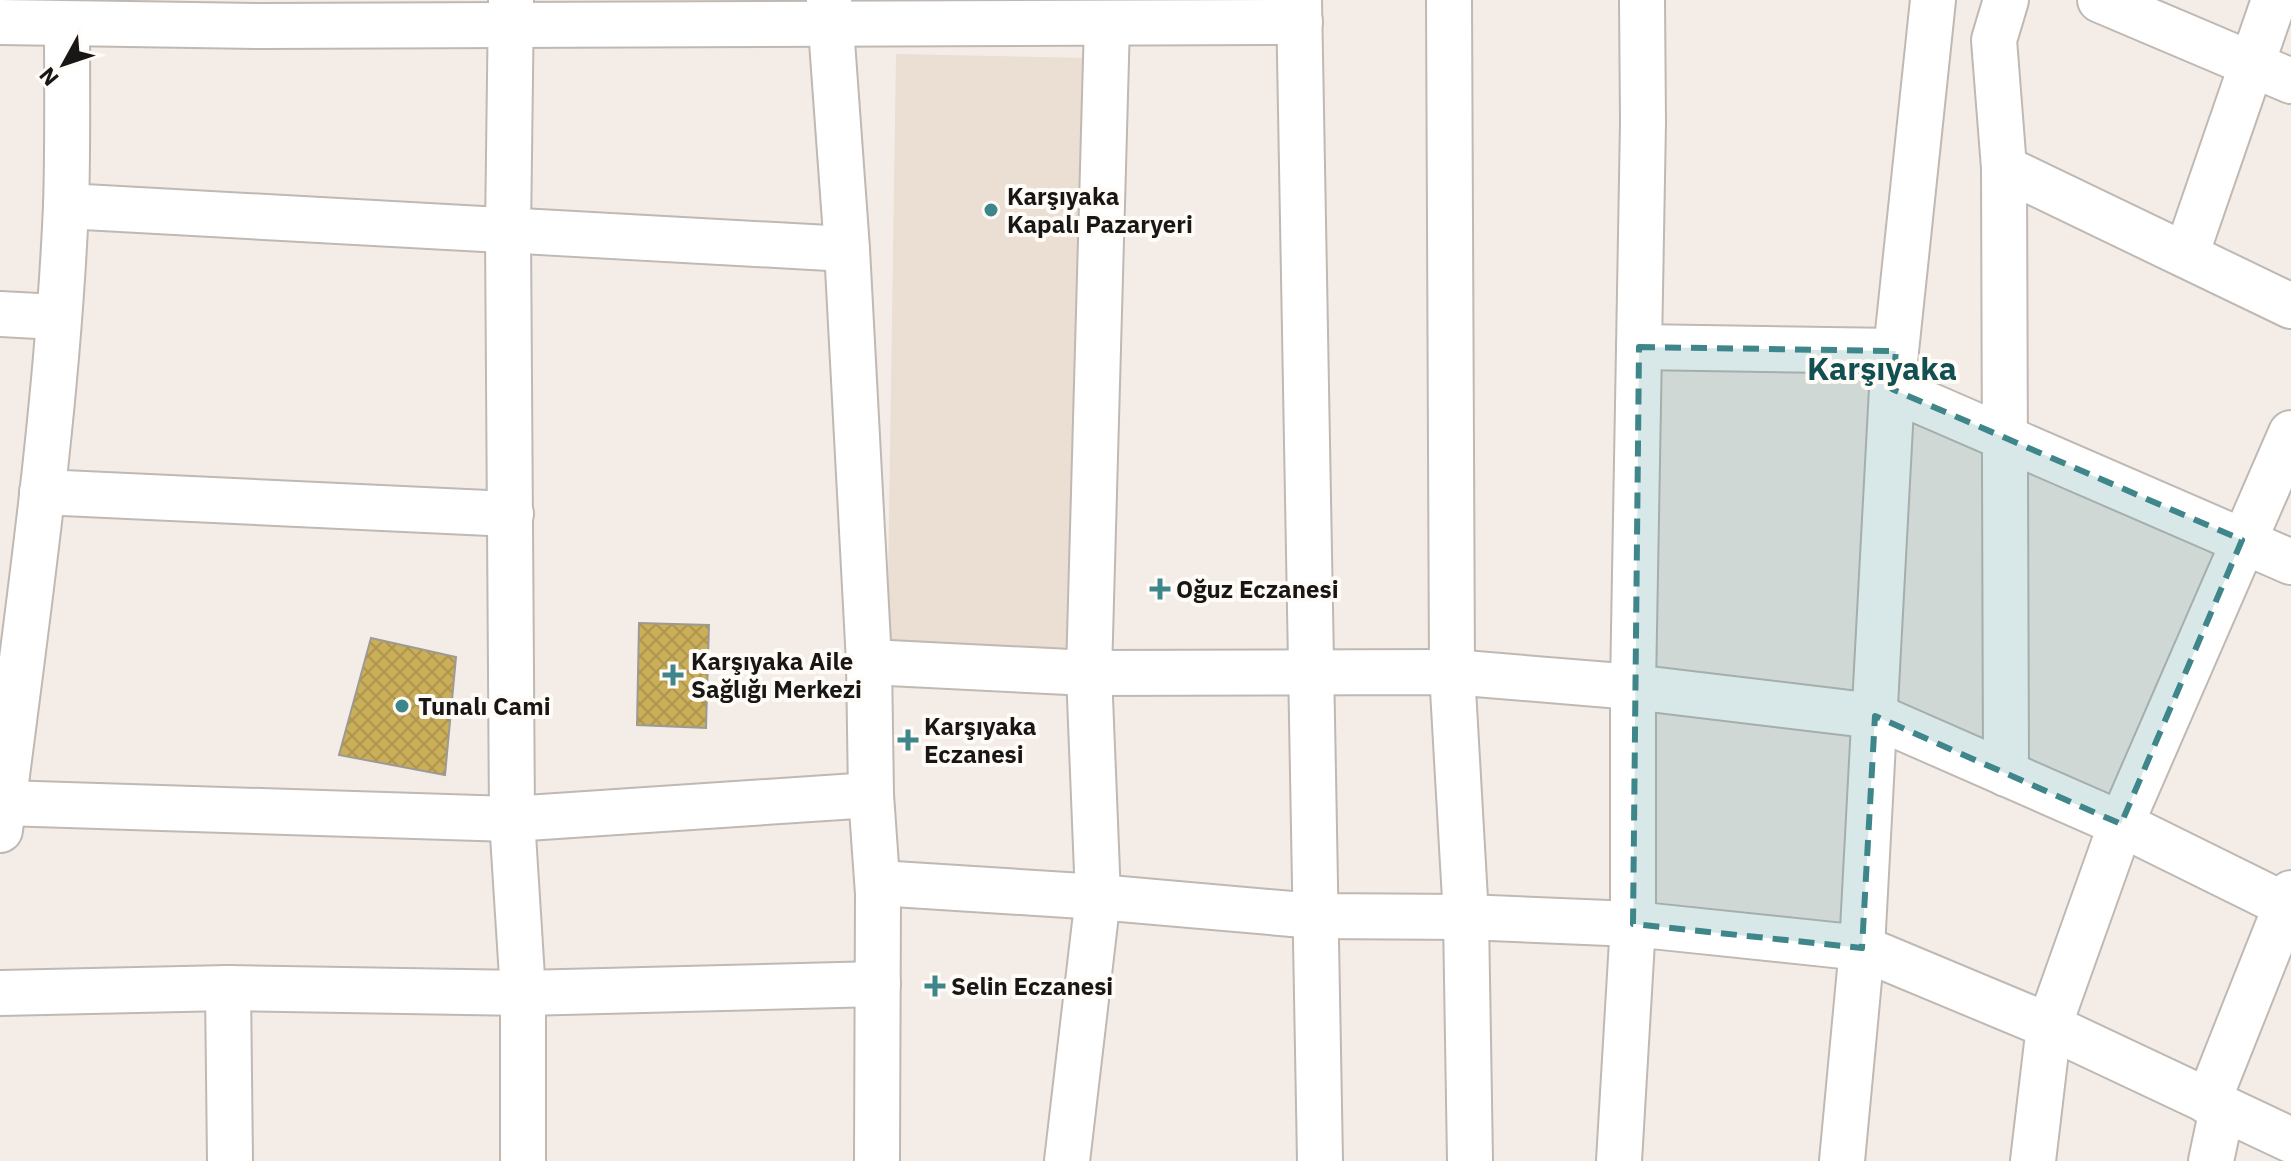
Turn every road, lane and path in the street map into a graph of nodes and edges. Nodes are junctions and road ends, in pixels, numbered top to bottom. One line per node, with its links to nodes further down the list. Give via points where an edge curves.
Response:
1 (1449, 0): 36 (street)
2 (1642, 0): 26 (street)
3 (1933, 0): 27 (street)
4 (2006, 0): 18 (street, via 1994,40)
5 (2100, 0): 16 (street)
6 (2274, 0): 16 (street)
7 (829, 11): 8 (street); 11 (street); 21 (street)
8 (1046, 11): 14 (street)
9 (1153, 11): 10 (street); 14 (street)
10 (1300, 11): 38 (street)
11 (511, 12): 12 (street); 20 (street)
12 (261, 13): 15 (street)
13 (0, 22): 15 (street)
14 (1107, 23): 37 (street)
15 (67, 24): 19 (street)
16 (2251, 65): 17 (street); 22 (street)
17 (2291, 81)
18 (2004, 168): 22 (street); 29 (street)
19 (66, 206): 20 (street); 25 (street)
20 (508, 232): 21 (street); 31 (street)
21 (847, 249): 35 (street)
22 (2186, 255): 23 (street)
23 (2291, 306)
24 (0, 314): 25 (street)
25 (57, 317): 30 (street)
26 (1639, 347): 27 (street); 39 (street)
27 (1894, 370): 29 (street); 40 (street)
28 (2291, 433): 32 (street)
29 (2003, 437): 32 (street); 41 (street)
30 (42, 492): 31 (street); 33 (street)
31 (511, 514): 44 (street)
32 (2242, 540): 34 (street); 45 (street)
33 (18, 543): 43 (street)
34 (2291, 562)
35 (869, 662): 37 (street); 42 (street)
36 (1452, 672): 38 (street); 39 (street); 50 (street)
37 (1089, 673): 38 (street); 47 (street)
38 (1310, 673): 49 (street)
39 (1633, 687): 40 (street); 51 (street)
40 (1875, 716): 41 (street); 52 (street)
41 (2006, 774): 45 (street)
42 (871, 795): 44 (street); 46 (street)
43 (2, 818): 44 (street)
44 (512, 819): 56 (street)
45 (2121, 824): 48 (street); 57 (street)
46 (878, 883): 47 (street); 53 (street)
47 (1098, 897): 49 (street); 63 (street)
48 (2289, 902): 58 (street)
49 (1315, 916): 50 (street); 64 (street)
50 (1466, 917): 51 (street); 65 (street)
51 (1633, 924): 52 (street); 66 (street)
52 (1862, 948): 57 (street); 67 (street)
53 (878, 984): 56 (street); 62 (street)
54 (228, 988): 55 (street); 56 (street); 60 (street)
55 (0, 993)
56 (523, 993): 61 (street)
57 (2049, 1026): 58 (street); 68 (street)
58 (2215, 1105): 59 (street); 69 (street)
59 (2291, 1140)
60 (230, 1161)
61 (523, 1161)
62 (877, 1161)
63 (1067, 1161)
64 (1320, 1161)
65 (1470, 1161)
66 (1619, 1161)
67 (1842, 1161)
68 (2033, 1161)
69 (2211, 1161)

